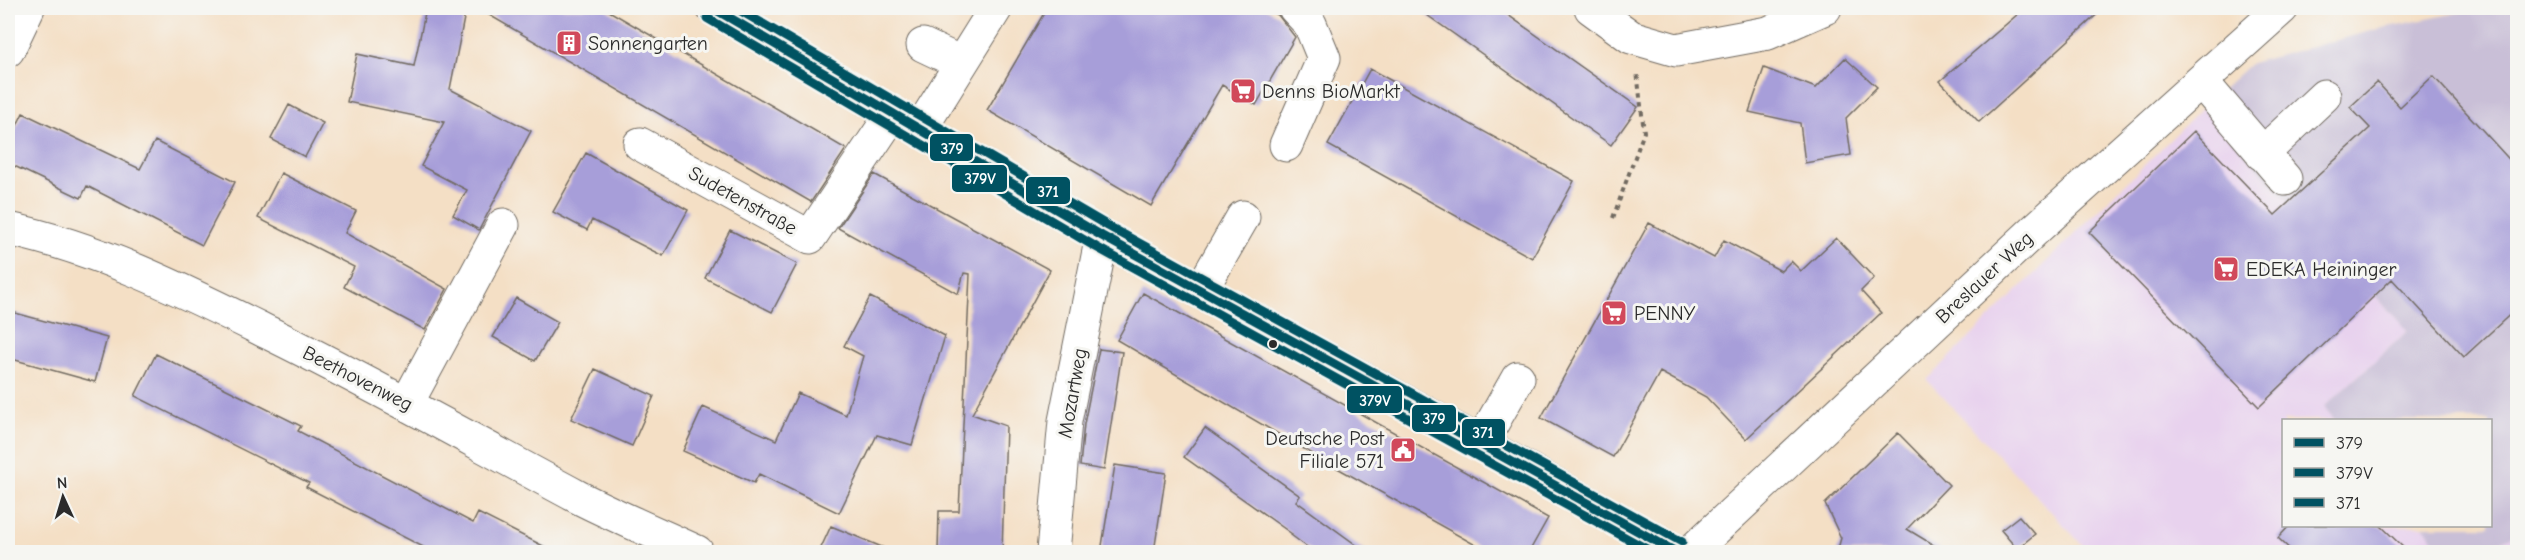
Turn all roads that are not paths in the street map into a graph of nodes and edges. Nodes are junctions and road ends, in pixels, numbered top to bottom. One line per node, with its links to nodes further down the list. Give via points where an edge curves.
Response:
1 (28, 8): 9 (street)
2 (713, 8): 13 (street)
3 (996, 8): 10 (street)
4 (1295, 8): 15 (street, via 1310,24 1324,58)
5 (1591, 8): 6 (street, via 1631,37 1676,50 1768,33)
6 (1825, 8)
7 (2282, 8): 11 (street, Breslauer Weg)
8 (923, 45): 10 (street)
9 (8, 50)
10 (961, 63): 13 (street)
11 (2201, 81): 16 (street); 29 (street, Breslauer Weg, via 2037,228)
12 (2324, 96): 16 (street)
13 (907, 121): 14 (street, Sudetenstraße, via 810,237); 21 (street)
14 (640, 144)
15 (1286, 145)
16 (2262, 154): 17 (street)
17 (2285, 179)
18 (1243, 217): 22 (street)
19 (503, 225): 24 (street)
20 (8, 229): 24 (street, Beethovenweg, via 34,234 125,266 216,306)
21 (1102, 236): 22 (street); 27 (street, Mozartweg, via 1065,421)
22 (1201, 290): 25 (street)
23 (1518, 378): 25 (street)
24 (407, 403): 26 (street, Beethovenweg, via 580,498)
25 (1481, 443): 28 (street)
26 (697, 552)
27 (1053, 552)
28 (1676, 552)
29 (1691, 552)

